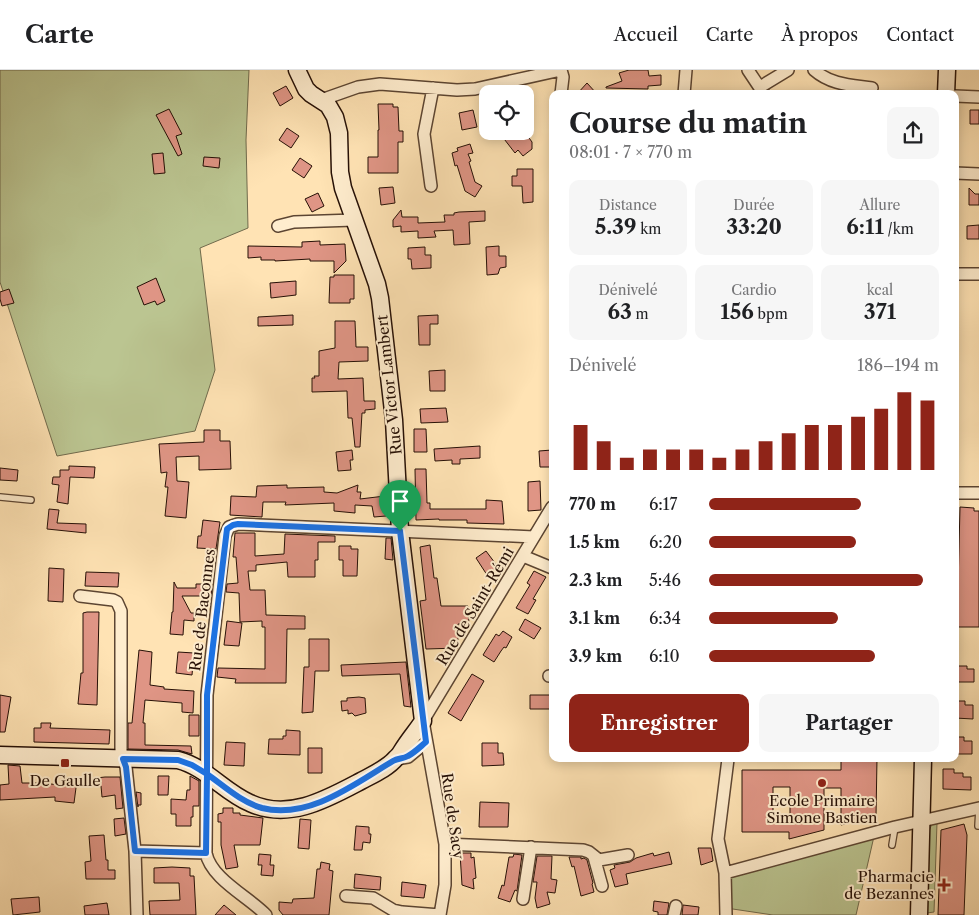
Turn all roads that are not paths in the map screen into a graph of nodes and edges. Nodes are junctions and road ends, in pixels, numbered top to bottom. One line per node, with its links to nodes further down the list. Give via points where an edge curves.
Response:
1 (297, 70): 16 (street, Rue Victor Lambert, via 310,94)
2 (561, 70): 8 (street, via 475,89); 10 (street)
3 (686, 70): 11 (street)
4 (748, 70): 12 (street)
5 (788, 70): 12 (street)
6 (814, 70): 9 (street, via 836,83)
7 (947, 70): 13 (street)
8 (433, 88): 16 (street, via 374,84); 19 (street, via 424,134)
9 (872, 88)
10 (561, 90)
11 (684, 90)
12 (762, 90)
13 (946, 90)
14 (959, 96): 15 (street)
15 (979, 97)
16 (321, 100): 20 (street, Rue Victor Lambert, via 332,110 338,125 341,181)
17 (959, 174): 18 (street)
18 (979, 174)
19 (431, 186)
20 (354, 220): 21 (street, via 294,222); 29 (street, Rue Victor Lambert, via 380,298 394,420)
21 (278, 226)
22 (959, 274): 23 (street)
23 (979, 274)
24 (959, 493): 25 (street)
25 (979, 493)
26 (0, 497): 27 (lane)
27 (31, 500)
28 (549, 512): 30 (street, Rue de Saint-Rémi)
29 (400, 531): 30 (street, Rue de Baconnes); 34 (street, Rue Victor Lambert); 41 (street, Rue de Baconnes, via 238,524 227,529 207,695)
30 (534, 537): 31 (street, Rue de Saint-Rémi)
31 (523, 556): 32 (street); 34 (street, Rue de Saint-Rémi)
32 (549, 567)
33 (80, 596): 37 (street, via 113,600 120,606)
34 (423, 722): 35 (street, Rue de Sacy); 38 (street)
35 (426, 742): 38 (street, via 408,757); 46 (street, Rue de Sacy)
36 (0, 756): 37 (street)
37 (123, 759): 41 (street, via 178,760); 49 (street)
38 (396, 759): 41 (street, via 326,799 291,809 250,804)
39 (728, 762): 53 (street, via 718,840)
40 (923, 762): 43 (street)
41 (207, 774): 50 (street, Rue de Baconnes)
42 (979, 808): 43 (street); 44 (lane)
43 (921, 822): 45 (street); 61 (street)
44 (978, 826)
45 (895, 827): 47 (lane); 53 (street)
46 (445, 844): 48 (street); 59 (street, Rue de Sacy, via 445,885)
47 (892, 845)
48 (531, 847): 52 (street, via 583,850); 56 (street)
49 (135, 851): 50 (street); 57 (street)
50 (206, 853): 58 (street, via 214,869)
51 (628, 855): 52 (street, via 599,860)
52 (594, 857): 54 (street)
53 (725, 873): 60 (street)
54 (602, 886)
55 (346, 896): 59 (street, via 373,898 402,912)
56 (523, 899)
57 (137, 915)
58 (266, 915)
59 (440, 915)
60 (726, 915)
61 (919, 915)

